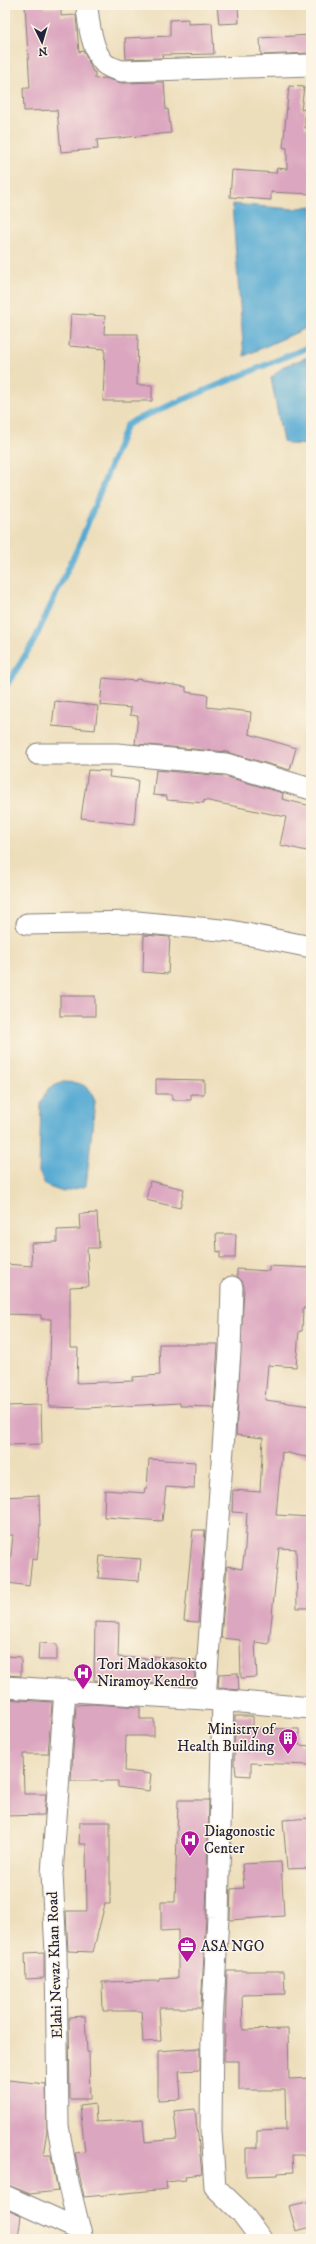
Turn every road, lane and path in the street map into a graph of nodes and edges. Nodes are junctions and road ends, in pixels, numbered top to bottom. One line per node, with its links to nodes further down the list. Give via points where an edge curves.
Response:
1 (87, 5): 2 (street, via 89,30 104,63 122,71)
2 (311, 65)
3 (38, 754): 4 (street, via 117,754 226,764)
4 (311, 789)
5 (27, 924): 6 (street, via 137,922 231,931)
6 (311, 947)
7 (232, 1287): 10 (street)
8 (5, 1687): 9 (street)
9 (65, 1690): 10 (street); 13 (street, Elahi Newaz Khan Road, via 52,1874 56,1953 58,2126)
10 (214, 1700): 11 (street); 14 (street, via 218,1917 212,2024 211,2132 215,2187 241,2212)
11 (311, 1708)
12 (5, 2196): 13 (street)
13 (81, 2235)
14 (261, 2239)

